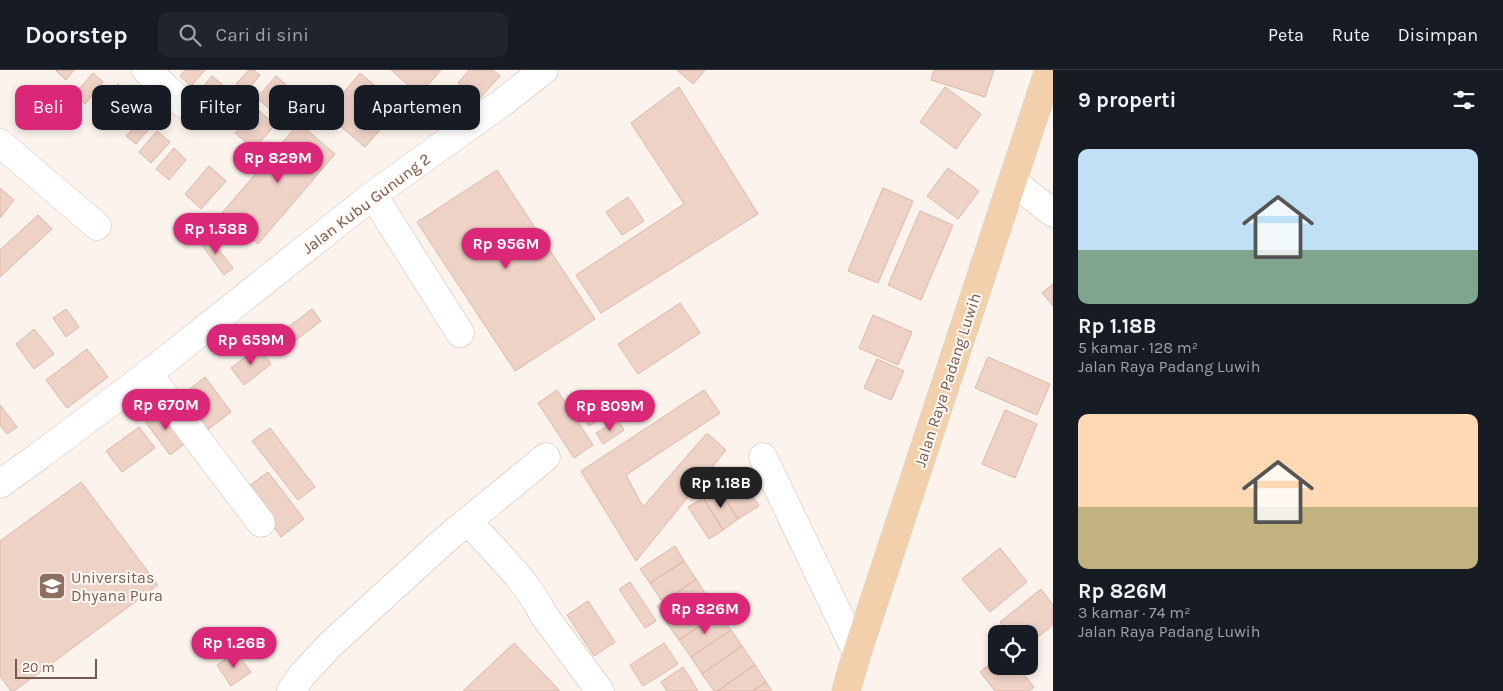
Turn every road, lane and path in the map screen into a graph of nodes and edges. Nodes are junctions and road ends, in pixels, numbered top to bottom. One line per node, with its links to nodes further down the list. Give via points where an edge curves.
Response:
1 (146, 70): 4 (street)
2 (544, 70): 7 (street, Jalan Kubu Gunung 2)
3 (1049, 70): 6 (main road, Jalan Raya Padang Luwih)
4 (181, 101)
5 (0, 143): 9 (street)
6 (1012, 181): 8 (street); 17 (main road, Jalan Raya Padang Luwih)
7 (373, 195): 10 (street); 11 (street, Jalan Kubu Gunung 2)
8 (1053, 213)
9 (97, 226)
10 (460, 333)
11 (148, 374): 14 (street, Jalan Kubu Gunung 2); 16 (street)
12 (546, 457): 15 (street)
13 (764, 458): 17 (street)
14 (0, 484)
15 (468, 521): 18 (street, via 331,644); 19 (street, via 526,586)
16 (261, 523)
17 (857, 653): 20 (main road, Jalan Raya Padang Luwih)
18 (291, 691)
19 (600, 691)
20 (846, 691)

